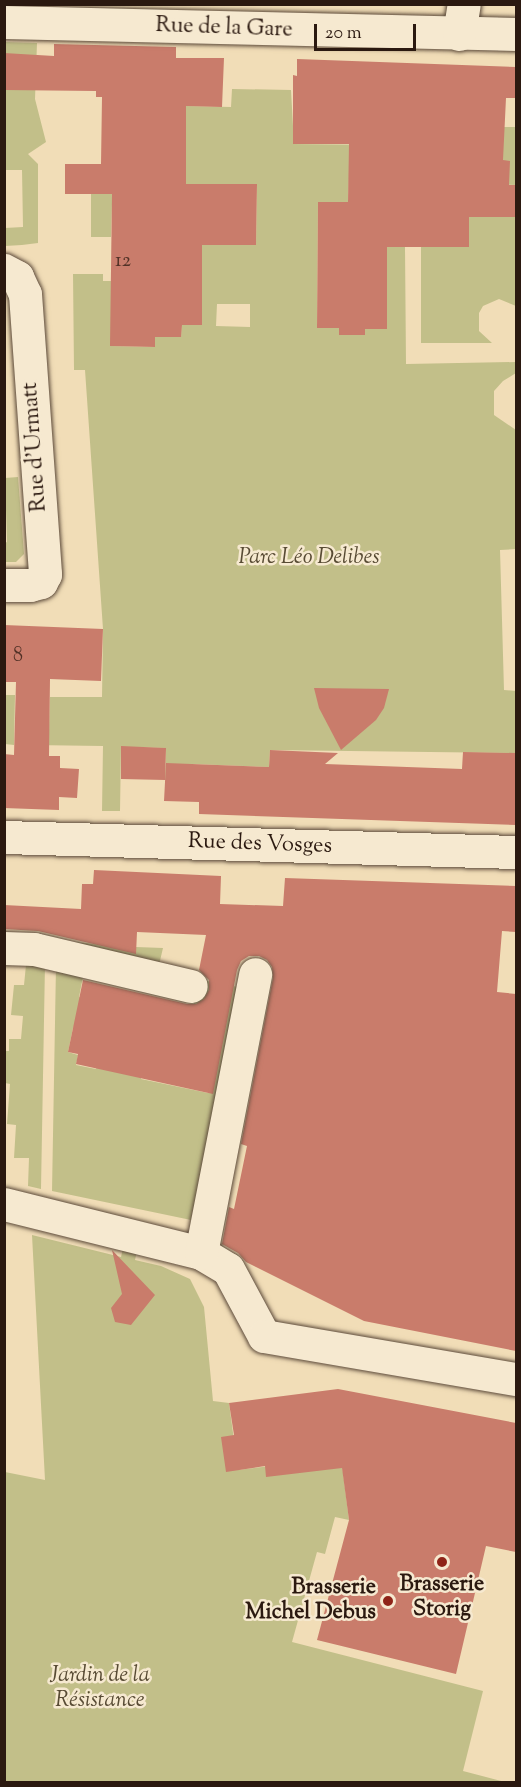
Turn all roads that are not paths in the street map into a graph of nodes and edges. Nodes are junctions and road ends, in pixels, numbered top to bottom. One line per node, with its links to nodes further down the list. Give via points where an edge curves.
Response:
1 (266, 17): 2 (street, Rue de la Gare); 3 (street, Rue de la Gare)
2 (461, 19): 4 (street, Rue de la Gare)
3 (4, 22)
4 (516, 34)
5 (11, 273): 6 (street, Rue d'Urmatt, via 25,294 45,574 41,582 30,585)
6 (4, 585)
7 (4, 837): 8 (street, Rue des Vosges)
8 (516, 852)
9 (4, 948): 11 (street, via 34,950)
10 (255, 974): 13 (street)
11 (191, 986)
12 (4, 1204): 13 (street)
13 (201, 1253): 14 (street, via 228,1269 264,1336)
14 (516, 1379)

